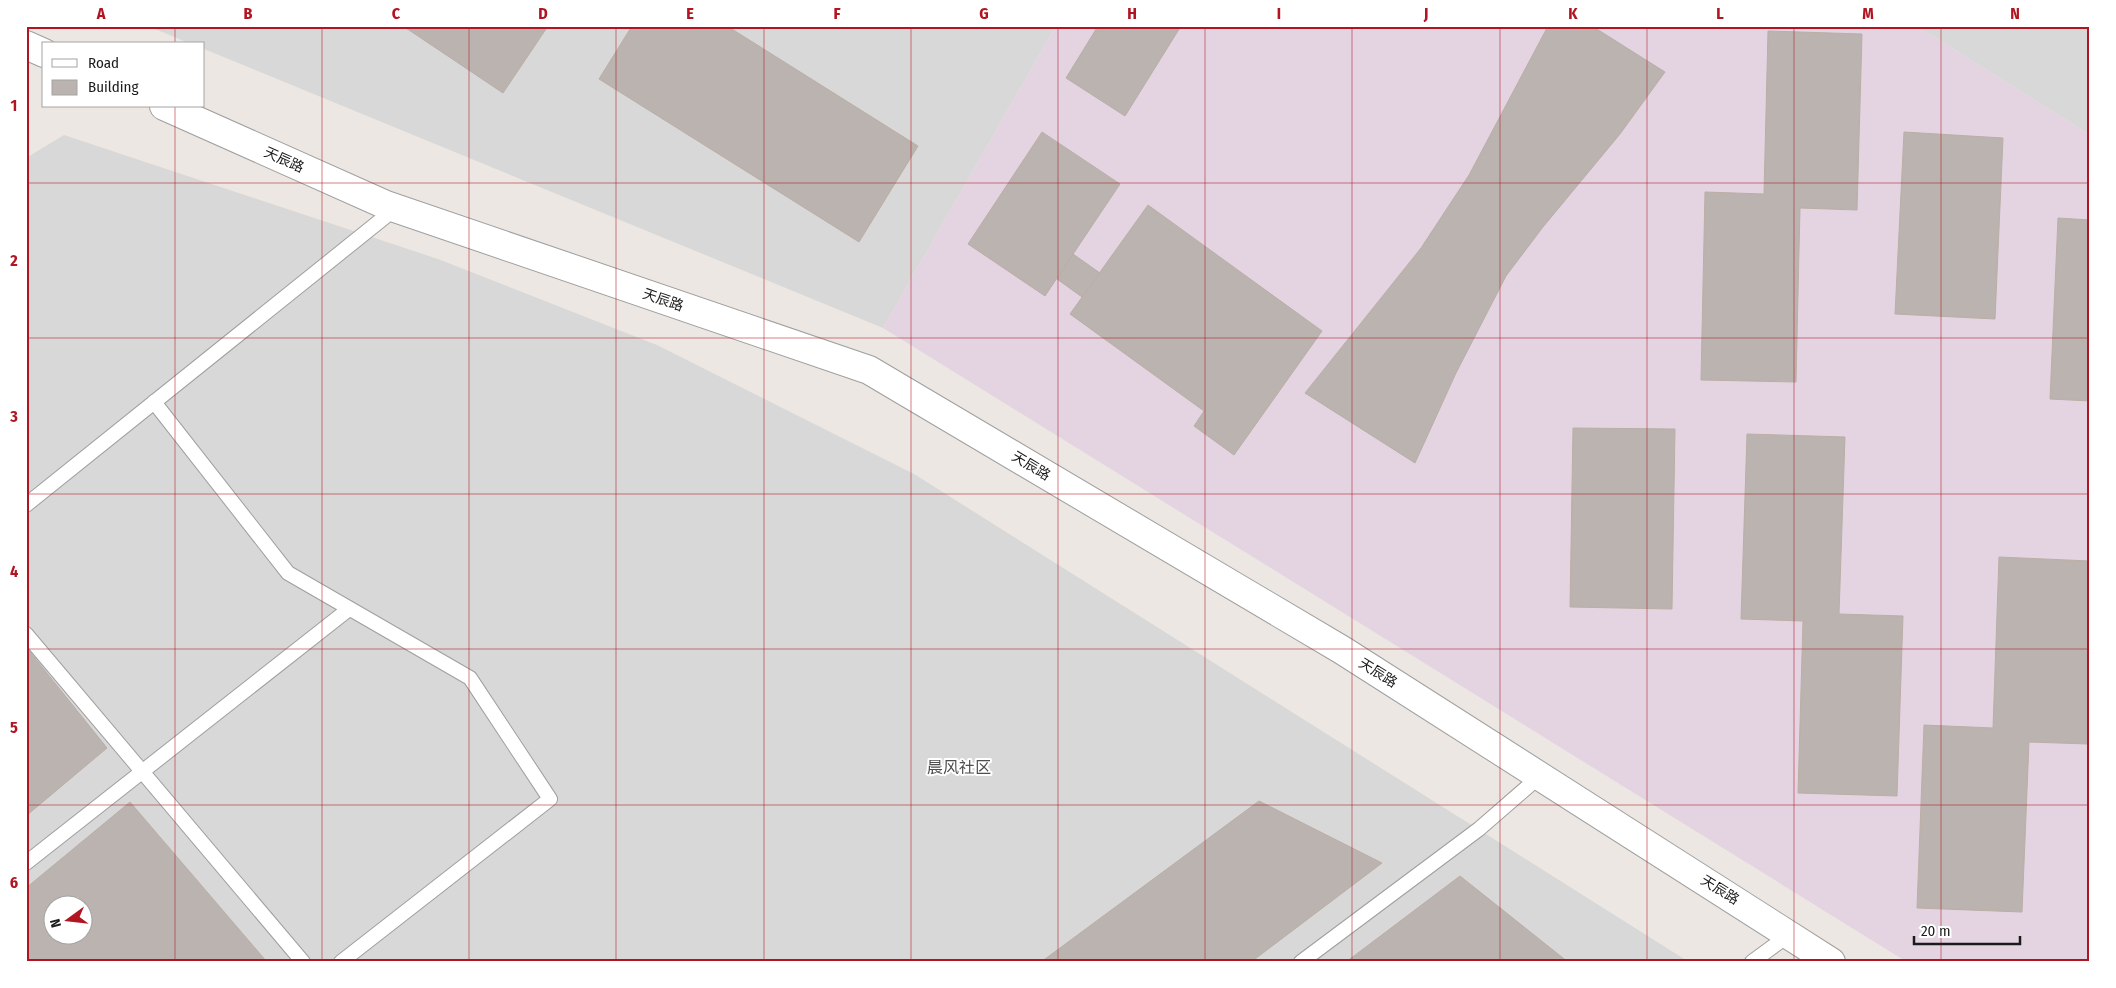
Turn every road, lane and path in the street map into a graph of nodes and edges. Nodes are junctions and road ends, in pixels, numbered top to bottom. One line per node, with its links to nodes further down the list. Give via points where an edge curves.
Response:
1 (26, 45): 2 (street)
2 (42, 52)
3 (169, 108): 4 (street, 天辰路)
4 (396, 208): 5 (lane); 10 (street, 天辰路, via 869,370 1342,650)
5 (154, 402): 6 (lane); 7 (lane, via 288,572)
6 (26, 505)
7 (349, 609): 9 (lane); 14 (lane, via 470,678 550,800)
8 (26, 634): 9 (lane)
9 (142, 771): 11 (lane); 13 (lane)
10 (1540, 776): 12 (street, 天辰路); 15 (lane, via 1479,829)
11 (26, 863)
12 (1790, 934): 16 (lane); 17 (street, 天辰路)
13 (303, 962)
14 (341, 962)
15 (1301, 962)
16 (1752, 962)
17 (1831, 962)

